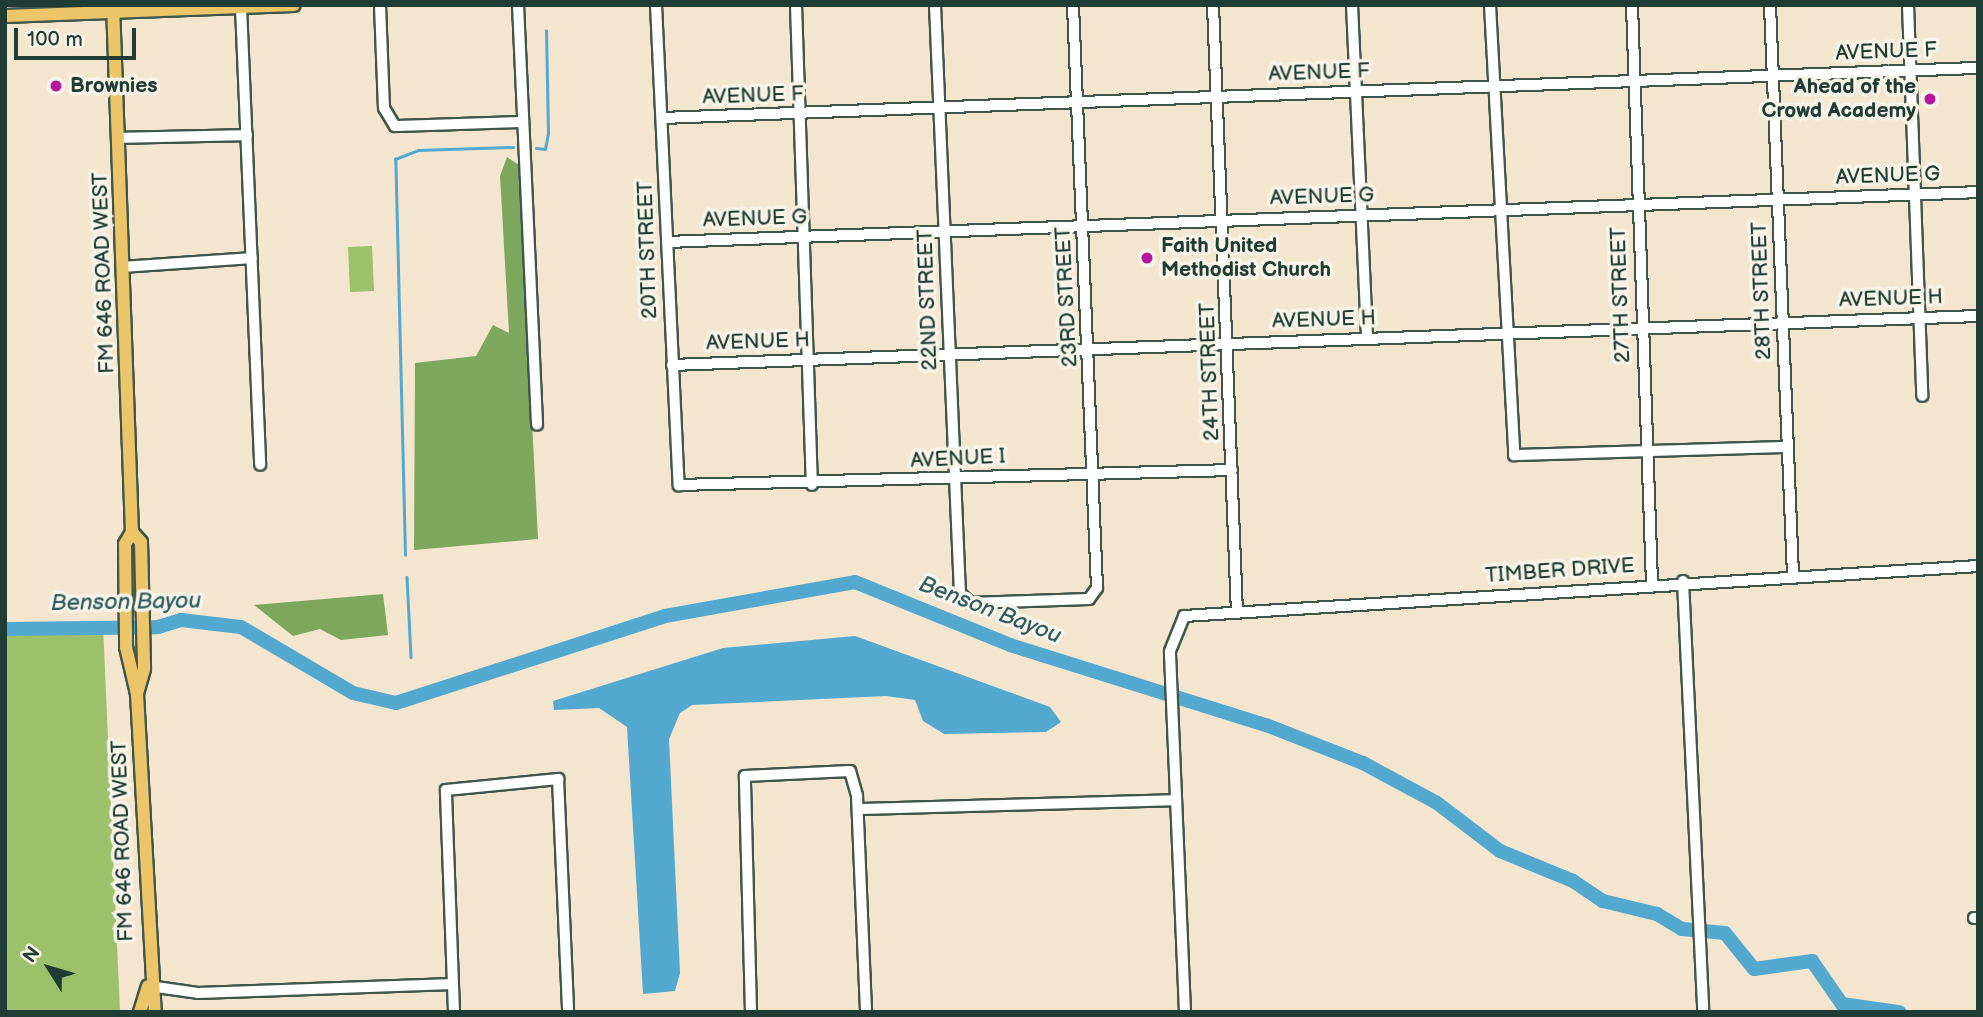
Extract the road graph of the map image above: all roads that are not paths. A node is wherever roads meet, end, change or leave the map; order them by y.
1 (294, 5) edge
2 (380, 5) edge
3 (518, 5) edge
4 (656, 5) edge
5 (796, 5) edge
6 (936, 5) edge
7 (1073, 5) edge
8 (1213, 5) edge
9 (1352, 5) edge
10 (1490, 5) edge
11 (1632, 5) edge
12 (1770, 5) edge
13 (1908, 5) edge
14 (241, 7) junction
15 (114, 9) edge
16 (5, 16) edge
17 (1978, 68) edge
18 (1910, 70) junction
19 (1773, 76) junction
20 (1634, 80) junction
21 (1493, 86) junction
22 (1354, 91) junction
23 (1219, 97) junction
24 (1078, 102) junction
25 (940, 108) junction
26 (800, 114) junction
27 (662, 118) junction
28 (523, 122) junction
29 (247, 135) junction
30 (118, 138) junction
31 (1978, 192) edge
32 (1915, 194) junction
33 (1777, 199) junction
34 (1637, 204) junction
35 (1497, 209) junction
36 (1361, 215) junction
37 (1224, 220) junction
38 (1083, 225) junction
39 (944, 231) junction
40 (804, 236) junction
41 (667, 242) junction
42 (252, 258) junction
43 (123, 267) junction
44 (1978, 316) edge
45 (1920, 317) junction
46 (1783, 322) junction
47 (1641, 328) junction
48 (1505, 333) junction
49 (1367, 338) junction
50 (1228, 343) junction
51 (1089, 348) junction
52 (949, 354) junction
53 (808, 360) junction
54 (672, 365) junction
55 (1922, 396) dead end
56 (537, 425) dead end
57 (1787, 447) junction
58 (1647, 453) junction
59 (260, 465) dead end
60 (1232, 470) junction
61 (1094, 473) junction
62 (955, 478) junction
63 (812, 485) junction
64 (686, 486) joint
65 (132, 532) junction
66 (1978, 566) edge
67 (1793, 575) junction
68 (1683, 582) junction
69 (1652, 584) junction
70 (960, 593) joint
71 (1237, 612) junction
72 (137, 694) junction
73 (1176, 800) junction
74 (858, 809) junction
75 (453, 984) junction
76 (148, 986) junction
77 (141, 1012) edge
78 (155, 1012) edge
79 (454, 1012) edge
80 (568, 1012) edge
81 (751, 1012) edge
82 (866, 1012) edge
83 (1185, 1012) edge
84 (1703, 1012) edge

1 - 14 main road
2 - 28 street
3 - 28 street
4 - 27 street, 20TH STREET
5 - 26 street
6 - 25 street, 22ND STREET
7 - 24 street, 23RD STREET
8 - 23 street, 24TH STREET
9 - 22 street
10 - 21 street
11 - 20 street, 27TH STREET
12 - 19 street, 28TH STREET
13 - 18 street
14 - 15 main road
14 - 29 street
15 - 16 main road
15 - 30 main road, FM 646 ROAD WEST
17 - 18 street, AVENUE F
18 - 19 street, AVENUE F
18 - 32 street
19 - 20 street, AVENUE F
19 - 33 street, 28TH STREET
20 - 21 street, AVENUE F
20 - 34 street, 27TH STREET
21 - 22 street, AVENUE F
21 - 35 street
22 - 23 street, AVENUE F
22 - 36 street
23 - 24 street, AVENUE F
23 - 37 street, 24TH STREET
24 - 25 street, AVENUE F
24 - 38 street, 23RD STREET
25 - 26 street, AVENUE F
25 - 39 street, 22ND STREET
26 - 27 street, AVENUE F
26 - 40 street
27 - 41 street, 20TH STREET
28 - 56 street
29 - 30 street
29 - 42 street
30 - 43 main road, FM 646 ROAD WEST
31 - 32 street, AVENUE G
32 - 33 street, AVENUE G
32 - 45 street
33 - 34 street, AVENUE G
33 - 46 street, 28TH STREET
34 - 35 street, AVENUE G
34 - 47 street, 27TH STREET
35 - 36 street, AVENUE G
35 - 48 street
36 - 37 street, AVENUE G
36 - 49 street
37 - 38 street, AVENUE G
37 - 50 street, 24TH STREET
38 - 39 street, AVENUE G
38 - 51 street, 23RD STREET
39 - 40 street, AVENUE G
39 - 52 street, 22ND STREET
40 - 41 street, AVENUE G
40 - 53 street
41 - 54 street, 20TH STREET
42 - 43 street
42 - 59 street
43 - 65 main road, FM 646 ROAD WEST
44 - 45 street, AVENUE H
45 - 46 street, AVENUE H
45 - 55 street
46 - 47 street, AVENUE H
46 - 57 street, 28TH STREET
47 - 48 street, AVENUE H
47 - 58 street, 27TH STREET
48 - 49 street, AVENUE H
48 - 58 street
49 - 50 street, AVENUE H
50 - 51 street, AVENUE H
50 - 60 street, 24TH STREET
51 - 52 street, AVENUE H
51 - 61 street, 23RD STREET
52 - 53 street, AVENUE H
52 - 62 street, 22ND STREET
53 - 54 street, AVENUE H
53 - 63 street
54 - 64 street, 20TH STREET
57 - 58 street
57 - 67 street, 28TH STREET
58 - 69 street, 27TH STREET
60 - 61 street, AVENUE I
60 - 71 street, 24TH STREET
61 - 62 street, AVENUE I
61 - 70 street, 23RD STREET
62 - 63 street, AVENUE I
62 - 70 street, 22ND STREET
63 - 64 street, AVENUE I
65 - 72 main road, FM 646 ROAD WEST
65 - 72 main road, FM 646 ROAD WEST
66 - 67 street, TIMBER DRIVE
67 - 68 street, TIMBER DRIVE
68 - 69 street, TIMBER DRIVE
68 - 84 street
69 - 71 street, TIMBER DRIVE
71 - 73 street, TIMBER DRIVE
72 - 76 main road, FM 646 ROAD WEST
73 - 74 street
73 - 83 street
74 - 81 street
74 - 82 street
75 - 76 street
75 - 79 street
75 - 80 street
76 - 77 main road, FM 646 ROAD WEST
76 - 78 main road, FM 646 ROAD WEST

